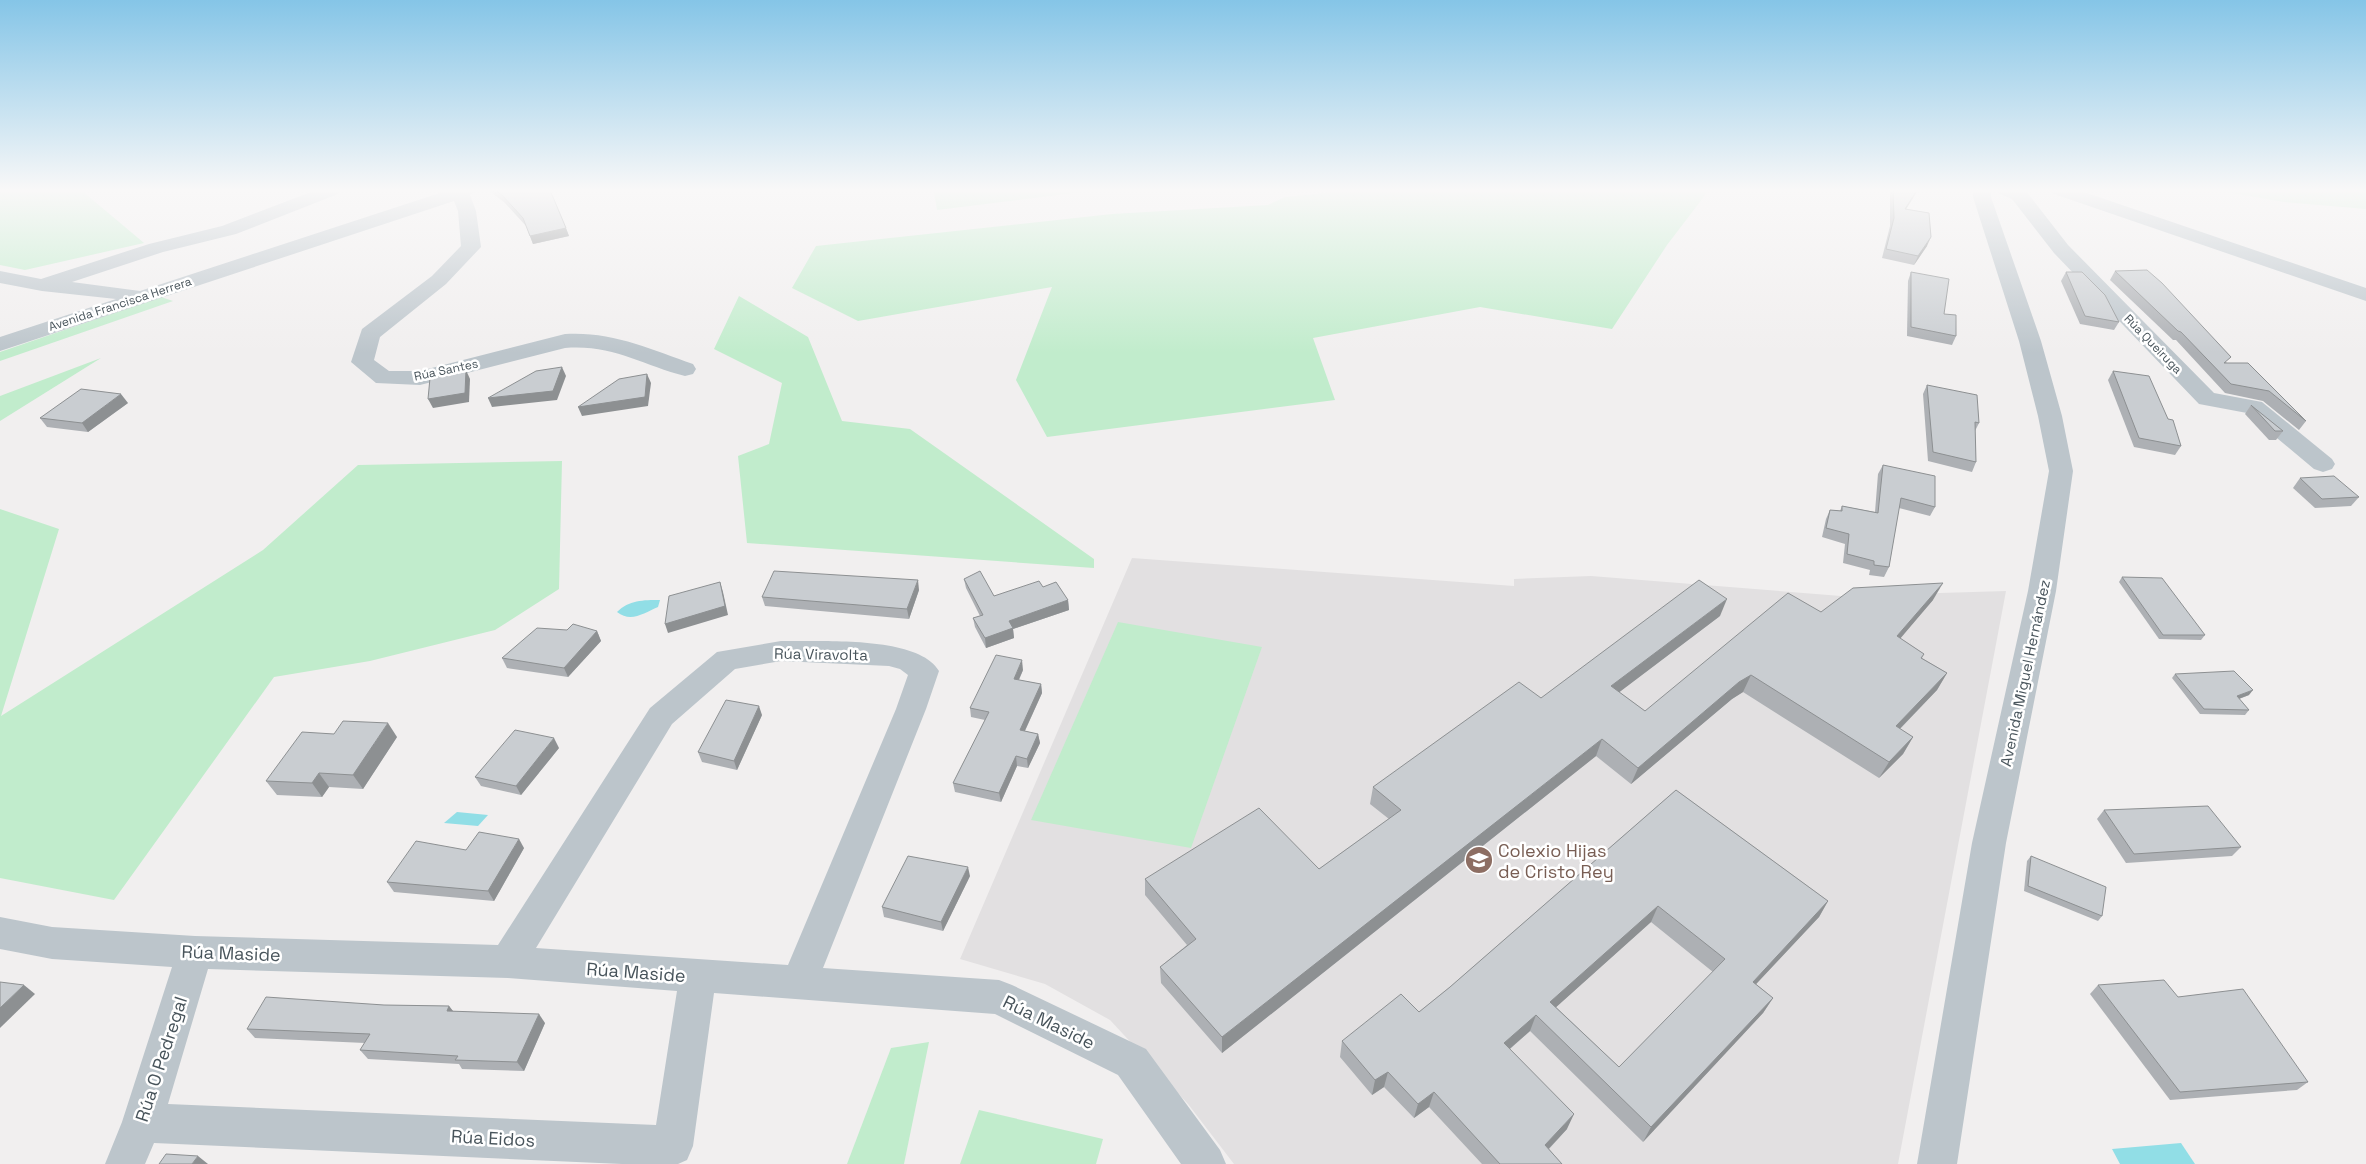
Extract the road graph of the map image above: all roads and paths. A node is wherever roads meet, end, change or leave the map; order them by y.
1 (171, 244) edge
2 (302, 244) edge
3 (471, 244) edge
4 (1998, 244) edge
5 (2057, 244) edge
6 (2215, 244) edge
7 (0, 277) edge
8 (42, 285) junction
9 (2366, 295) edge
10 (140, 298) junction
11 (0, 344) edge
12 (685, 369) dead end
13 (2323, 464) dead end
14 (0, 933) edge
15 (195, 952) junction
16 (508, 962) junction
17 (698, 976) junction
18 (799, 982) junction
19 (142, 1122) junction
20 (125, 1164) edge
21 (1206, 1164) edge
22 (1937, 1164) edge

1 - 8 street
2 - 10 street, Avenida Francisca Herrera
3 - 12 street, Rúa Santes
4 - 22 street, Avenida Miguel Hernández
5 - 13 street, Rúa Queiruga
6 - 9 street
7 - 8 street
8 - 10 street
10 - 11 street, Avenida Francisca Herrera
14 - 15 street, Rúa Maside
15 - 16 street, Rúa Maside
15 - 19 street, Rúa O Pedregal
16 - 17 street, Rúa Maside
16 - 18 street, Rúa Viravolta
17 - 18 street, Rúa Maside
17 - 19 street, Rúa Eidos
18 - 21 street, Rúa Maside
19 - 20 street, Rúa O Pedregal

